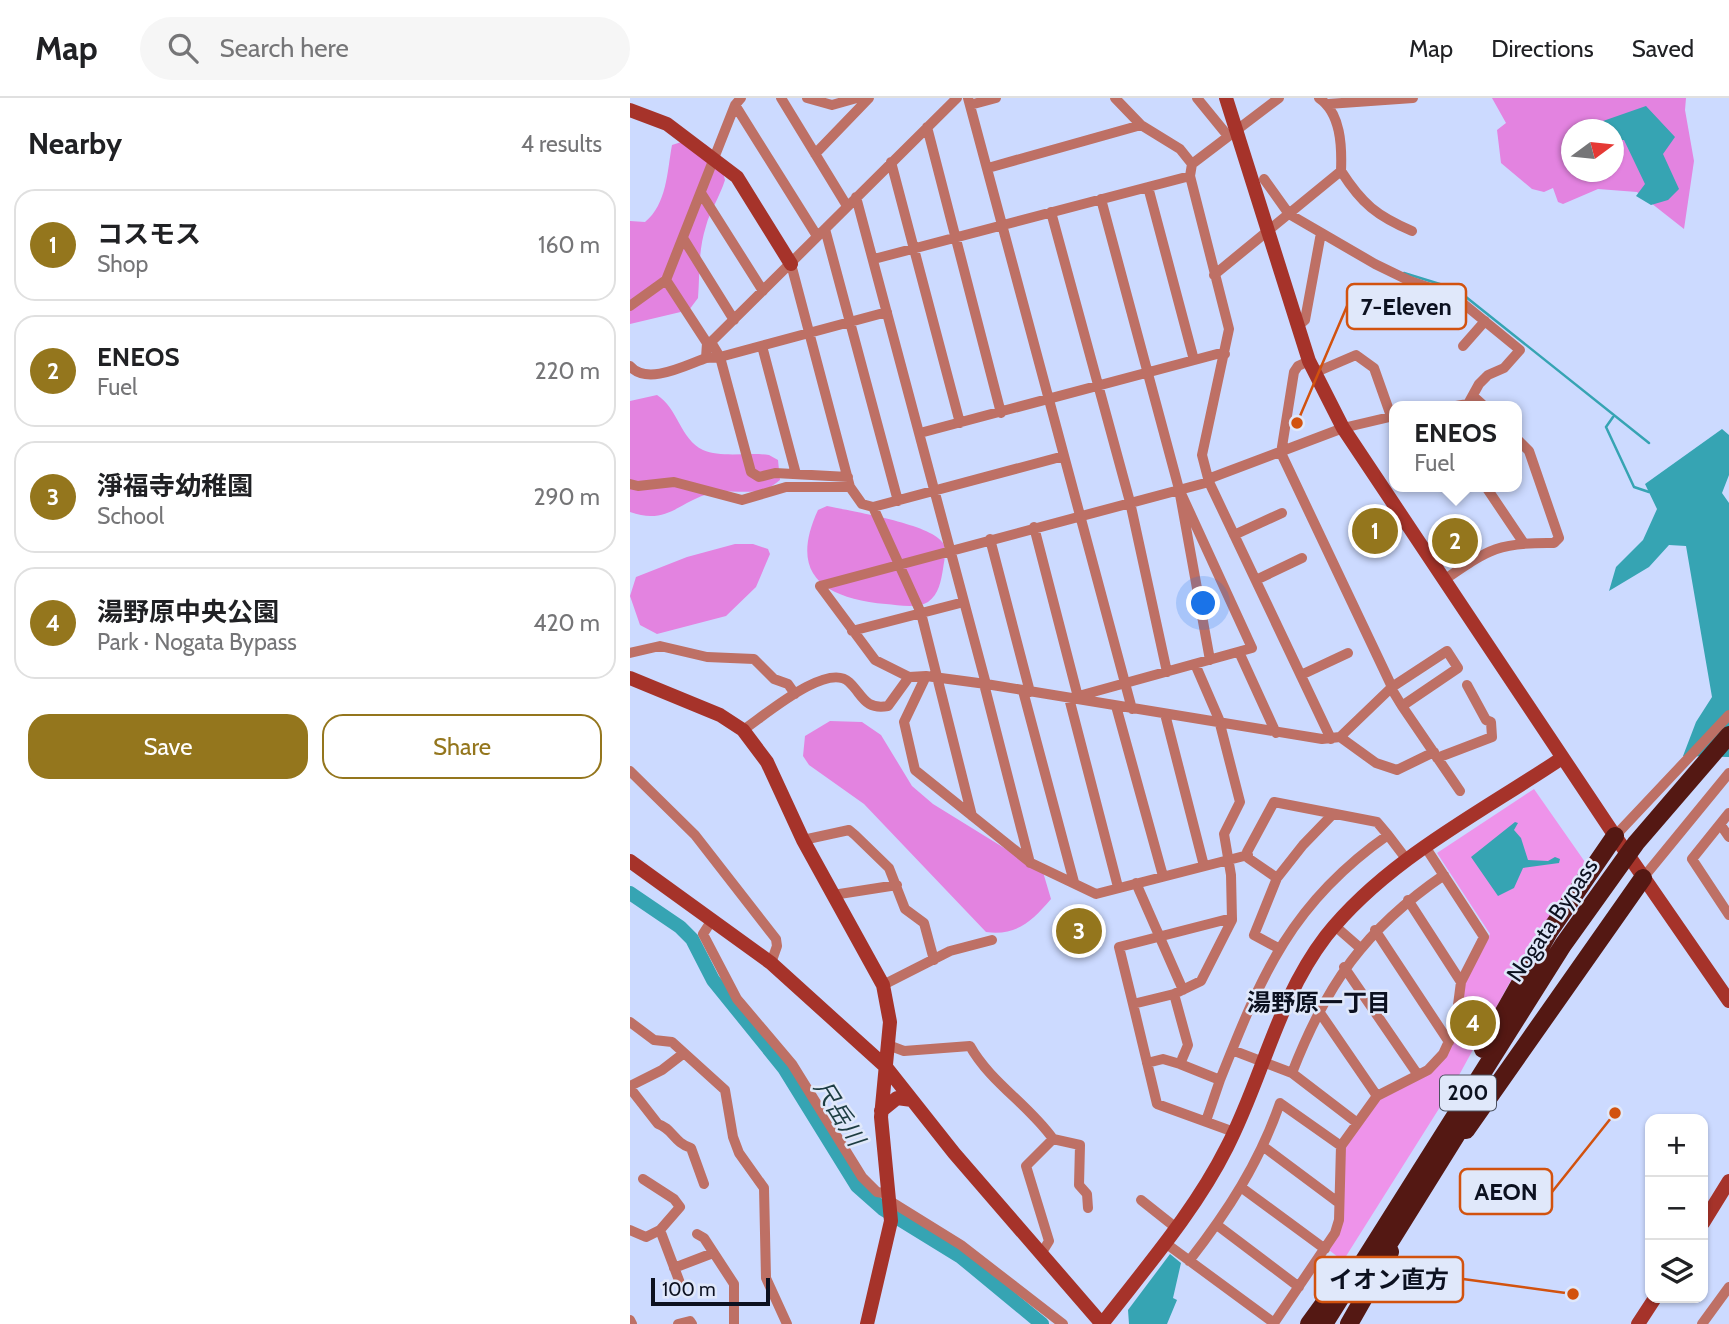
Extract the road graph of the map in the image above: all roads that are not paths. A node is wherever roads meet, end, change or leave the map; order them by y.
1 (782, 98) edge
2 (807, 98) edge
3 (857, 98) edge
4 (869, 98) edge
5 (957, 98) edge
6 (996, 98) edge
7 (1115, 98) edge
8 (1197, 98) edge
9 (1226, 98) edge
10 (1279, 98) edge
11 (1319, 98) edge
12 (1413, 98) edge
13 (738, 102) edge
14 (969, 102) edge
15 (1328, 104) junction
16 (630, 110) edge
17 (1141, 125) junction
18 (926, 127) junction
19 (1232, 134) junction
20 (816, 154) junction
21 (715, 158) junction
22 (891, 162) junction
23 (1192, 164) junction
24 (988, 168) junction
25 (1341, 172) junction
26 (1190, 176) junction
27 (1264, 180) dead end
28 (1148, 187) junction
29 (701, 194) junction
30 (856, 197) junction
31 (1101, 199) junction
32 (847, 206) junction
33 (1051, 212) junction
34 (1292, 212) junction
35 (1003, 224) junction
36 (1412, 231) dead end
37 (821, 232) junction
38 (1266, 232) junction
39 (1321, 233) junction
40 (955, 237) junction
41 (683, 238) junction
42 (914, 248) junction
43 (874, 258) junction
44 (791, 264) junction
45 (1214, 275) junction
46 (666, 280) junction
47 (763, 291) junction
48 (630, 306) edge
49 (887, 312) junction
50 (734, 320) junction
51 (851, 321) junction
52 (1485, 321) junction
53 (1297, 327) junction
54 (810, 332) junction
55 (709, 342) junction
56 (762, 346) junction
57 (1463, 346) dead end
58 (1225, 354) junction
59 (706, 358) junction
60 (720, 358) junction
61 (1194, 360) junction
62 (630, 366) edge
63 (1311, 367) junction
64 (1149, 373) junction
65 (1099, 387) junction
66 (1473, 396) junction
67 (1049, 400) junction
68 (1470, 401) edge
69 (1478, 401) edge
70 (1389, 408) edge
71 (1001, 413) junction
72 (1389, 417) edge
73 (960, 423) junction
74 (1343, 428) junction
75 (920, 433) junction
76 (1522, 446) edge
77 (1281, 453) junction
78 (1064, 456) junction
79 (796, 474) junction
80 (1209, 480) junction
81 (849, 482) junction
82 (630, 484) edge
83 (1179, 489) junction
84 (935, 491) junction
85 (1489, 492) edge
86 (898, 501) junction
87 (1130, 502) junction
88 (873, 507) junction
89 (1282, 513) dead end
90 (1080, 515) junction
91 (1034, 527) junction
92 (1234, 534) junction
93 (990, 539) junction
94 (1523, 542) junction
95 (950, 549) junction
96 (1302, 558) dead end
97 (898, 564) junction
98 (1256, 580) junction
99 (1444, 580) junction
100 (964, 602) junction
101 (921, 613) junction
102 (852, 631) junction
103 (1240, 652) junction
104 (630, 653) edge
105 (1348, 653) dead end
106 (1210, 660) junction
107 (1195, 664) junction
108 (1167, 672) junction
109 (1301, 675) junction
110 (926, 676) junction
111 (909, 677) junction
112 (630, 678) edge
113 (938, 678) junction
114 (985, 684) junction
115 (1124, 684) junction
116 (1467, 685) dead end
117 (1391, 688) junction
118 (1027, 691) junction
119 (795, 694) junction
120 (1073, 698) junction
121 (1116, 706) junction
122 (1402, 706) junction
123 (1132, 709) junction
124 (1165, 715) junction
125 (1729, 715) edge
126 (1220, 724) junction
127 (743, 730) junction
128 (1276, 733) junction
129 (1729, 735) edge
130 (1336, 738) junction
131 (1729, 752) edge
132 (1436, 755) junction
133 (1562, 758) junction
134 (630, 771) edge
135 (1729, 773) edge
136 (1460, 791) dead end
137 (1729, 813) edge
138 (1333, 814) junction
139 (972, 817) junction
140 (1720, 824) junction
141 (1388, 835) junction
142 (1615, 836) junction
143 (1729, 837) edge
144 (803, 840) junction
145 (1426, 848) junction
146 (1639, 848) junction
147 (1248, 855) junction
148 (1230, 859) junction
149 (1407, 860) junction
150 (630, 861) edge
151 (1031, 863) junction
152 (1204, 866) junction
153 (1444, 875) junction
154 (1163, 876) junction
155 (1278, 878) junction
156 (1643, 878) junction
157 (1074, 882) junction
158 (1136, 883) junction
159 (897, 885) junction
160 (1118, 887) junction
161 (834, 895) junction
162 (1408, 900) junction
163 (1729, 915) edge
164 (1232, 918) junction
165 (712, 920) junction
166 (1335, 926) junction
167 (1375, 930) junction
168 (1160, 938) junction
169 (992, 940) dead end
170 (1359, 947) junction
171 (1278, 948) junction
172 (934, 960) junction
173 (771, 963) junction
174 (1344, 967) junction
175 (1461, 982) junction
176 (883, 985) junction
177 (1179, 992) junction
178 (1729, 1001) edge
179 (1133, 1004) junction
180 (1318, 1010) junction
181 (630, 1022) edge
182 (1449, 1042) junction
183 (888, 1045) junction
184 (1232, 1050) junction
185 (684, 1053) junction
186 (1262, 1062) junction
187 (1147, 1063) junction
188 (1180, 1064) junction
189 (886, 1067) junction
190 (1292, 1073) junction
191 (1418, 1075) junction
192 (1220, 1080) junction
193 (630, 1087) edge
194 (1377, 1096) junction
195 (912, 1100) junction
196 (881, 1111) junction
197 (1206, 1121) junction
198 (1356, 1122) junction
199 (1234, 1132) junction
200 (1053, 1139) junction
201 (1341, 1146) junction
202 (1264, 1147) junction
203 (1430, 1166) junction
204 (643, 1179) dead end
205 (1729, 1182) edge
206 (704, 1184) dead end
207 (1242, 1188) junction
208 (890, 1199) junction
209 (1141, 1200) dead end
210 (1415, 1202) junction
211 (1339, 1203) junction
212 (1088, 1208) dead end
213 (1394, 1213) junction
214 (1708, 1215) edge
215 (1217, 1225) junction
216 (1175, 1227) junction
217 (630, 1230) edge
218 (660, 1230) junction
219 (697, 1234) dead end
220 (1164, 1242) junction
221 (1325, 1249) junction
222 (713, 1253) junction
223 (1041, 1254) junction
224 (1189, 1261) junction
225 (674, 1268) junction
226 (680, 1283) dead end
227 (1299, 1287) junction
228 (1729, 1287) edge
229 (1652, 1303) edge
230 (678, 1324) edge
231 (692, 1324) edge
232 (734, 1324) edge
233 (787, 1324) edge
234 (867, 1324) edge
235 (1063, 1324) edge
236 (1102, 1324) edge
237 (1309, 1324) edge
238 (1325, 1324) edge
239 (1338, 1324) edge
240 (1349, 1324) edge
241 (1638, 1324) edge
242 (1702, 1324) edge

1 - 20 street
2 - 3 street
4 - 20 street
5 - 18 street
6 - 14 street
7 - 17 street
8 - 19 street
9 - 19 street
10 - 19 street
11 - 15 street
12 - 15 street
13 - 21 street
13 - 37 street
14 - 24 street
15 - 25 street
16 - 21 street
17 - 23 street
17 - 24 street
18 - 22 street
18 - 40 street
19 - 23 street
19 - 38 street
20 - 32 street
21 - 29 street
21 - 44 street
22 - 30 street
22 - 42 street
23 - 26 street
24 - 35 street
25 - 34 street
25 - 36 street
26 - 28 street
26 - 45 street
27 - 34 street
28 - 31 street
28 - 61 street
29 - 41 street
29 - 47 street
30 - 32 street
30 - 43 street
31 - 33 street
31 - 64 street
32 - 37 street
33 - 35 street
33 - 65 street
34 - 38 street
34 - 39 street
35 - 40 street
35 - 67 street
37 - 44 street
37 - 51 street
38 - 45 street
38 - 53 street
39 - 52 street
39 - 53 street
40 - 42 street
40 - 71 street
41 - 46 street
41 - 50 street
42 - 43 street
42 - 73 street
43 - 49 street
44 - 47 street
44 - 54 street
45 - 58 street
46 - 48 street
46 - 55 street
47 - 50 street
49 - 51 street
49 - 75 street
50 - 55 street
51 - 54 street
51 - 86 street
52 - 57 street
52 - 66 street
53 - 63 street
54 - 56 street
54 - 81 street
55 - 59 street
55 - 60 street
56 - 60 street
56 - 79 street
58 - 61 street
58 - 80 street
59 - 60 street
59 - 62 street
60 - 79 street
61 - 64 street
63 - 70 street
63 - 74 street
63 - 77 street
64 - 65 street
64 - 83 street
65 - 67 street
65 - 87 street
66 - 68 street
66 - 69 street
67 - 71 street
67 - 78 street
71 - 73 street
72 - 74 street
73 - 75 street
74 - 77 street
74 - 99 street
75 - 84 street
76 - 94 street
77 - 80 street
77 - 117 street
78 - 84 street
78 - 90 street
79 - 81 street
80 - 83 street
80 - 92 street
81 - 82 street
81 - 88 street
83 - 87 street
83 - 103 street
83 - 106 street
84 - 86 street
84 - 95 street
85 - 94 street
86 - 88 street
87 - 90 street
87 - 108 street
88 - 97 street
89 - 92 street
90 - 91 street
90 - 115 street
91 - 93 street
91 - 120 street
92 - 98 street
93 - 95 street
93 - 118 street
94 - 99 street
95 - 97 street
95 - 100 street
96 - 98 street
97 - 101 street
97 - 102 street
98 - 109 street
99 - 133 street
100 - 101 street
100 - 114 street
101 - 102 street
101 - 113 street
102 - 111 street
103 - 106 street
103 - 128 street
104 - 119 street
105 - 109 street
106 - 107 street
107 - 108 street
107 - 126 street
108 - 115 street
109 - 130 street
110 - 111 street
110 - 113 street
110 - 139 street
111 - 119 street
112 - 127 street
113 - 114 street
113 - 139 street
114 - 118 street
114 - 151 street
115 - 120 street
115 - 123 street
116 - 132 street
117 - 122 street
117 - 122 street
117 - 130 street
118 - 120 street
118 - 157 street
119 - 127 street
120 - 121 street
120 - 160 street
121 - 123 street
121 - 154 street
122 - 132 street
123 - 124 street
124 - 126 street
124 - 152 street
125 - 142 street
126 - 128 street
126 - 148 street
127 - 144 street
128 - 130 street
129 - 146 highway, Nogata Bypass / 200
130 - 132 street
131 - 146 highway, Nogata Bypass / 200
132 - 136 street
133 - 142 street
133 - 145 street
134 - 173 street
135 - 156 street
137 - 140 street
138 - 141 street
138 - 147 street
138 - 155 street
139 - 151 street
140 - 143 street
140 - 163 street
141 - 149 street
141 - 171 street
142 - 156 street
142 - 203 highway
144 - 159 street
144 - 161 street
145 - 149 street
145 - 153 street
146 - 203 highway, Nogata Bypass / 200
147 - 148 street
147 - 155 street
148 - 152 street
148 - 164 street
149 - 166 street
150 - 165 street
151 - 157 street
152 - 154 street
153 - 162 street
153 - 175 street
154 - 158 street
155 - 171 street
156 - 178 street
156 - 203 highway
157 - 160 street
158 - 160 street
158 - 168 street
159 - 161 street
159 - 172 street
161 - 176 street
162 - 167 street
162 - 175 street
164 - 168 street
164 - 177 street
165 - 173 street
165 - 208 street
166 - 170 street
166 - 186 street
167 - 170 street
167 - 182 street
168 - 177 street
168 - 179 street
169 - 172 street
170 - 174 street
171 - 184 street
172 - 176 street
173 - 189 street
174 - 180 street
174 - 191 street
175 - 182 street
176 - 183 street
177 - 179 street
177 - 188 street
179 - 187 street
180 - 190 street
180 - 194 street
181 - 185 street
182 - 191 street
183 - 189 street
183 - 200 street
184 - 186 street
184 - 192 street
185 - 193 street
185 - 233 street
186 - 190 street
186 - 199 street
187 - 188 street
187 - 197 street
188 - 192 street
189 - 195 street
189 - 196 street
190 - 198 street
191 - 194 street
192 - 197 street
193 - 206 street
194 - 198 street
195 - 196 street
195 - 223 street
196 - 208 street
197 - 199 street
198 - 201 street
199 - 216 street
200 - 212 street
200 - 223 street
201 - 202 street
201 - 211 street
202 - 207 street
202 - 211 street
203 - 210 highway, Nogata Bypass / 200
203 - 213 highway, Nogata Bypass / 200
204 - 218 street
205 - 214 street
207 - 215 street
207 - 221 street
208 - 234 street
208 - 235 street
209 - 216 street
210 - 239 highway, Nogata Bypass / 200
210 - 240 highway
211 - 221 street
213 - 237 highway
213 - 238 highway, Nogata Bypass / 200
215 - 224 street
215 - 227 street
216 - 220 street
217 - 218 street
218 - 225 street
219 - 222 street
220 - 224 street
220 - 236 street
221 - 227 street
222 - 225 street
222 - 232 street
223 - 236 street
224 - 227 street
225 - 226 street
228 - 242 street
229 - 241 street
230 - 231 street

